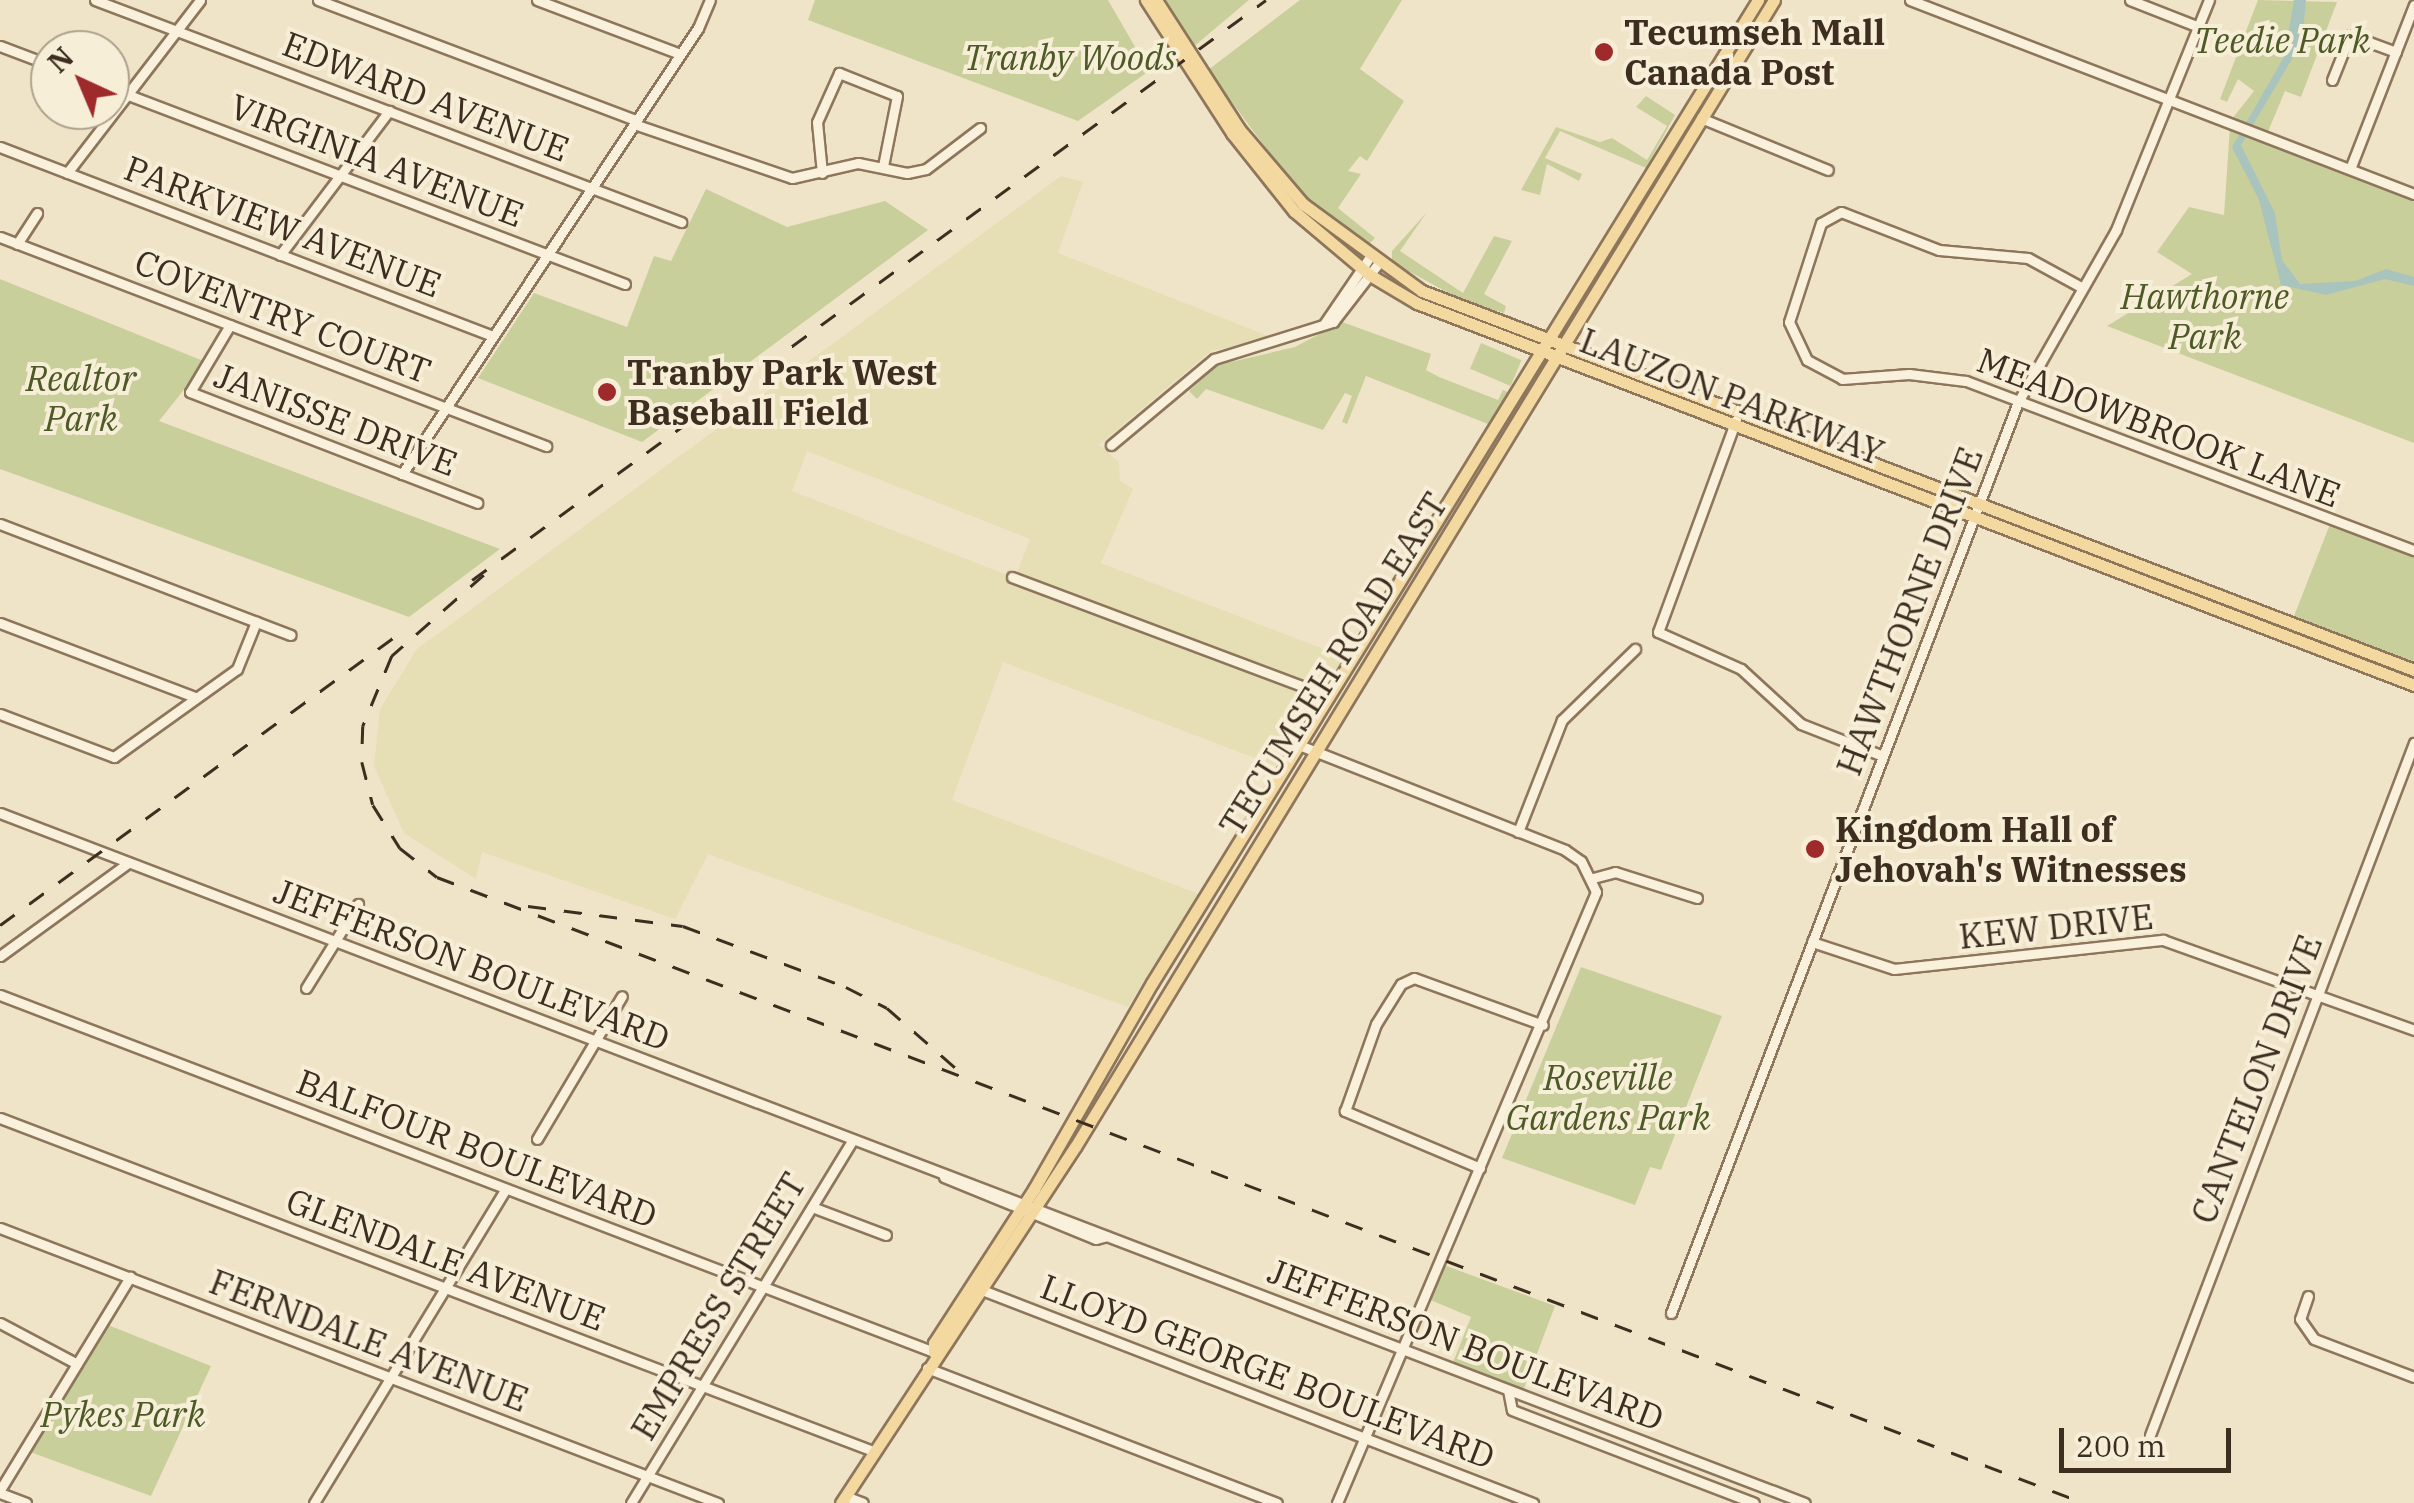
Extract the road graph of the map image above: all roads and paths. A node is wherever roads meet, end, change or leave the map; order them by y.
1 (95, 0) edge
2 (200, 0) edge
3 (318, 0) edge
4 (537, 0) edge
5 (710, 0) edge
6 (1146, 0) edge
7 (1156, 0) edge
8 (1758, 0) edge
9 (1774, 0) edge
10 (1910, 0) edge
11 (2130, 0) edge
12 (2209, 0) edge
13 (1929, 3) edge
14 (2414, 4) edge
15 (2199, 26) junction
16 (176, 30) junction
17 (0, 46) edge
18 (2396, 52) junction
19 (680, 54) junction
20 (30, 57) edge
21 (2332, 80) dead end
22 (130, 91) edge
23 (130, 95) edge
24 (2169, 98) junction
25 (389, 110) junction
26 (1701, 118) junction
27 (635, 122) junction
28 (980, 128) dead end
29 (100, 130) edge
30 (0, 147) edge
31 (883, 166) junction
32 (2350, 169) junction
33 (1828, 170) dead end
34 (67, 173) junction
35 (822, 173) junction
36 (339, 175) junction
37 (590, 189) junction
38 (2414, 194) edge
39 (36, 214) dead end
40 (680, 222) dead end
41 (0, 237) edge
42 (17, 244) junction
43 (546, 254) junction
44 (280, 255) junction
45 (1370, 266) junction
46 (625, 284) dead end
47 (2081, 287) junction
48 (230, 325) junction
49 (490, 335) junction
50 (1548, 341) junction
51 (1558, 352) junction
52 (1541, 353) junction
53 (2018, 402) junction
54 (442, 407) junction
55 (1738, 414) junction
56 (1734, 427) junction
57 (546, 446) dead end
58 (1112, 446) dead end
59 (402, 474) junction
60 (477, 503) dead end
61 (1976, 512) junction
62 (0, 524) edge
63 (2414, 550) edge
64 (1012, 577) dead end
65 (0, 622) edge
66 (256, 622) junction
67 (290, 634) dead end
68 (1634, 649) dead end
69 (2414, 670) edge
70 (2414, 685) edge
71 (1330, 696) junction
72 (196, 697) junction
73 (0, 714) edge
74 (2414, 743) edge
75 (1305, 749) junction
76 (1883, 756) junction
77 (0, 814) edge
78 (1518, 832) junction
79 (128, 863) junction
80 (1593, 878) junction
81 (1697, 898) dead end
82 (358, 904) dead end
83 (335, 941) junction
84 (1812, 942) junction
85 (0, 956) edge
86 (306, 988) dead end
87 (2318, 994) junction
88 (0, 995) edge
89 (622, 996) dead end
90 (1543, 1025) junction
91 (2414, 1030) edge
92 (595, 1041) junction
93 (0, 1118) edge
94 (538, 1139) dead end
95 (854, 1139) junction
96 (1480, 1168) junction
97 (506, 1188) junction
98 (812, 1206) junction
99 (1029, 1208) junction
100 (0, 1228) edge
101 (886, 1235) dead end
102 (130, 1278) junction
103 (763, 1287) junction
104 (445, 1288) junction
105 (982, 1290) junction
106 (2308, 1296) dead end
107 (1671, 1313) dead end
108 (0, 1323) edge
109 (1404, 1350) junction
110 (934, 1352) junction
111 (78, 1364) junction
112 (925, 1367) junction
113 (390, 1377) junction
114 (2414, 1377) edge
115 (702, 1386) junction
116 (1508, 1390) junction
117 (1576, 1416) junction
118 (1570, 1432) junction
119 (2150, 1434) dead end
120 (1362, 1437) junction
121 (872, 1452) junction
122 (647, 1476) junction
123 (0, 1491) edge
124 (843, 1500) edge
125 (1788, 1500) edge
126 (26, 1503) edge
127 (314, 1503) edge
128 (631, 1503) edge
129 (718, 1503) edge
130 (863, 1503) edge
131 (1277, 1503) edge
132 (1337, 1503) edge
133 (1533, 1503) edge
134 (1754, 1503) edge
135 (1805, 1503) edge

1 - 16 street, EDWARD AVENUE
2 - 16 street
3 - 27 street
4 - 19 street
5 - 19 street
6 - 45 main road, LAUZON PARKWAY
7 - 45 main road, LAUZON PARKWAY
8 - 50 main road, TECUMSEH ROAD EAST
9 - 26 main road, TECUMSEH ROAD EAST
10 - 13 street
11 - 15 street
12 - 15 street, HAWTHORNE DRIVE
13 - 24 street
14 - 18 street
15 - 24 street, HAWTHORNE DRIVE
16 - 22 street
16 - 25 street, EDWARD AVENUE
17 - 20 street
18 - 21 street
18 - 32 street
19 - 27 street
23 - 36 street, VIRGINIA AVENUE
24 - 32 street
24 - 47 street, HAWTHORNE DRIVE
25 - 36 street
25 - 37 street, EDWARD AVENUE
26 - 33 street
26 - 51 main road, TECUMSEH ROAD EAST
27 - 35 street
27 - 37 street
28 - 31 street
29 - 34 street
30 - 34 street, PARKVIEW AVENUE
31 - 35 street
31 - 35 street
32 - 38 street
34 - 44 street, PARKVIEW AVENUE
36 - 43 street, VIRGINIA AVENUE
36 - 44 street
37 - 40 street, EDWARD AVENUE
37 - 43 street
39 - 42 street
41 - 42 street, COVENTRY COURT
42 - 48 street, COVENTRY COURT
43 - 46 street, VIRGINIA AVENUE
43 - 49 street
44 - 49 street, PARKVIEW AVENUE
45 - 50 main road, LAUZON PARKWAY
45 - 52 main road, LAUZON PARKWAY
45 - 58 street
47 - 53 street, HAWTHORNE DRIVE
47 - 53 street, MEADOWBROOK LANE
48 - 54 street, COVENTRY COURT
48 - 59 street, JANISSE DRIVE
49 - 54 street
50 - 51 main road, LAUZON PARKWAY
50 - 52 main road, TECUMSEH ROAD EAST
51 - 52 main road, LAUZON PARKWAY
51 - 55 main road, LAUZON PARKWAY
51 - 56 main road, LAUZON PARKWAY
51 - 75 main road, TECUMSEH ROAD EAST
52 - 71 main road, TECUMSEH ROAD EAST
53 - 61 street, HAWTHORNE DRIVE
53 - 63 street, MEADOWBROOK LANE
54 - 57 street, COVENTRY COURT
54 - 59 street
55 - 56 street
55 - 61 main road, LAUZON PARKWAY
56 - 61 main road, LAUZON PARKWAY
56 - 76 street
59 - 60 street, JANISSE DRIVE
61 - 69 main road, LAUZON PARKWAY
61 - 70 main road, LAUZON PARKWAY
61 - 76 street, HAWTHORNE DRIVE
62 - 66 street
64 - 71 street
65 - 72 street
66 - 67 street
66 - 72 street
68 - 78 street
71 - 75 main road, TECUMSEH ROAD EAST
72 - 73 street
74 - 87 street, CANTELON DRIVE
75 - 78 street
75 - 99 main road, TECUMSEH ROAD EAST
76 - 84 street, HAWTHORNE DRIVE
77 - 79 street, JEFFERSON BOULEVARD
78 - 80 street
79 - 83 street, JEFFERSON BOULEVARD
79 - 85 street
80 - 81 street
80 - 90 street
82 - 83 street
83 - 86 street
83 - 92 street, JEFFERSON BOULEVARD
84 - 87 street, KEW DRIVE
84 - 107 street, HAWTHORNE DRIVE
87 - 91 street, KEW DRIVE
87 - 119 street, CANTELON DRIVE
88 - 97 street, BALFOUR BOULEVARD
89 - 92 street
90 - 96 street
90 - 96 street
92 - 94 street
92 - 95 street, JEFFERSON BOULEVARD
93 - 104 street, GLENDALE AVENUE
95 - 98 street, EMPRESS STREET
95 - 99 street, JEFFERSON BOULEVARD
96 - 109 street
97 - 103 street, BALFOUR BOULEVARD
97 - 104 street
98 - 101 street
98 - 103 street, EMPRESS STREET
99 - 105 main road, TECUMSEH ROAD EAST
99 - 109 street, JEFFERSON BOULEVARD
99 - 110 main road, TECUMSEH ROAD EAST
100 - 102 street, FERNDALE AVENUE
102 - 111 street
102 - 113 street, FERNDALE AVENUE
103 - 110 street, BALFOUR BOULEVARD
103 - 115 street, EMPRESS STREET
104 - 113 street
104 - 115 street, GLENDALE AVENUE
105 - 110 main road, TECUMSEH ROAD EAST
105 - 120 street, LLOYD GEORGE BOULEVARD
106 - 114 street
108 - 111 street
109 - 116 street, JEFFERSON BOULEVARD
109 - 120 street
110 - 112 main road, TECUMSEH ROAD EAST
111 - 123 street
112 - 121 main road, TECUMSEH ROAD EAST
112 - 131 street
113 - 122 street, FERNDALE AVENUE
113 - 127 street
115 - 121 street, GLENDALE AVENUE
115 - 122 street, EMPRESS STREET
116 - 117 street, JEFFERSON BOULEVARD
116 - 118 street
117 - 118 street
117 - 125 street, JEFFERSON BOULEVARD
118 - 134 street
120 - 132 street
120 - 133 street, LLOYD GEORGE BOULEVARD
121 - 124 main road, TECUMSEH ROAD EAST
122 - 128 street, EMPRESS STREET
122 - 129 street, FERNDALE AVENUE
123 - 126 street
124 - 130 street
125 - 135 street, JEFFERSON BOULEVARD

